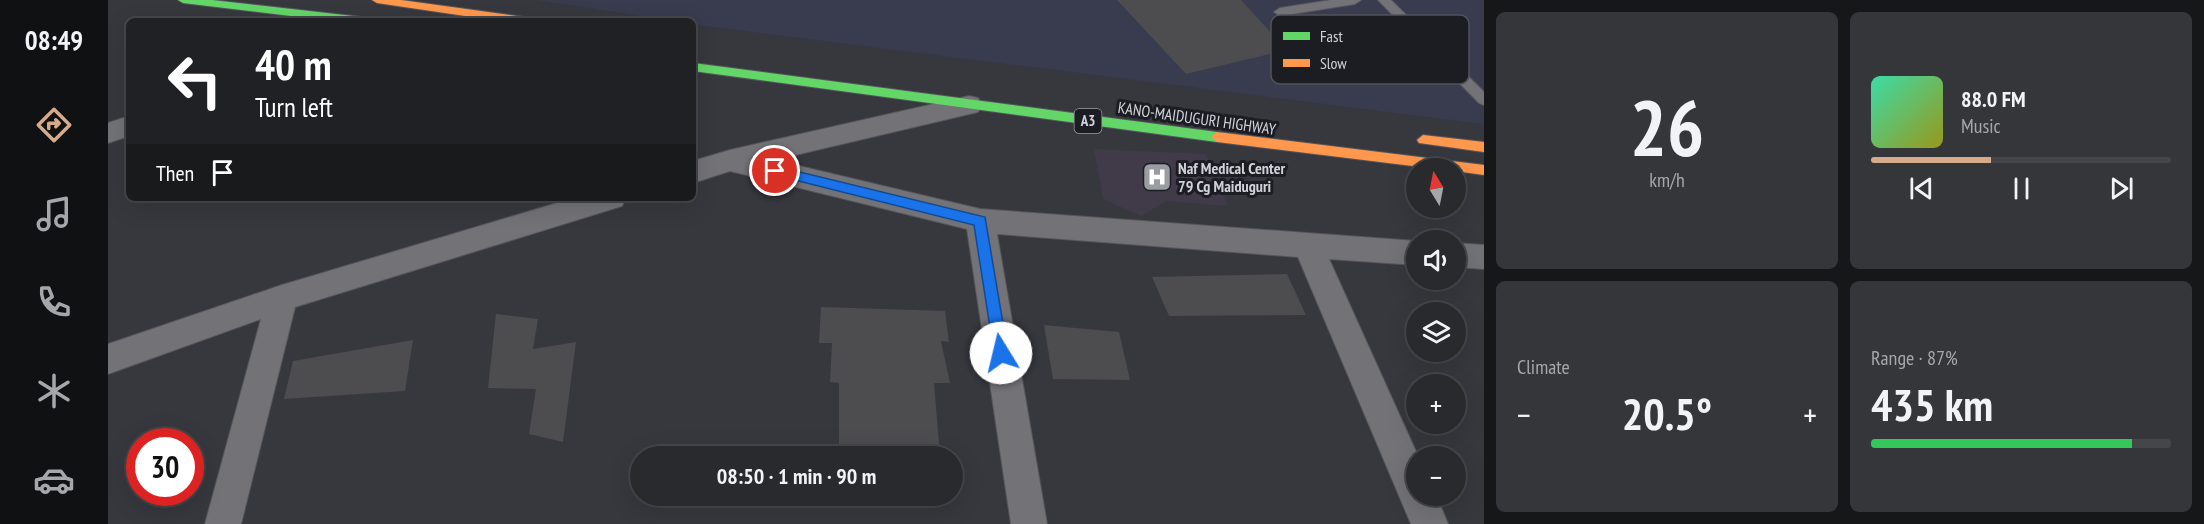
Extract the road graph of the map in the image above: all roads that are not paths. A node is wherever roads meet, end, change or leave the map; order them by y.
1 (183, 0) edge
2 (377, 0) edge
3 (1355, 0) edge
4 (1384, 0) edge
5 (1280, 12) dead end
6 (1399, 15) edge
7 (336, 18) edge
8 (503, 18) edge
9 (696, 67) edge
10 (1468, 84) edge
11 (1484, 100) edge
12 (969, 105) junction
13 (126, 127) edge
14 (108, 133) edge
15 (1414, 139) dead end
16 (1484, 147) edge
17 (730, 160) junction
18 (1484, 170) edge
19 (696, 171) edge
20 (602, 201) edge
21 (980, 221) junction
22 (1308, 246) junction
23 (1406, 252) edge
24 (1466, 256) edge
25 (1484, 257) edge
26 (282, 298) junction
27 (108, 359) edge
28 (1406, 469) edge
29 (1422, 506) edge
30 (223, 524) edge
31 (1029, 524) edge
32 (1430, 524) edge

1 - 7 highway
2 - 8 highway
3 - 5 lane
4 - 6 lane
9 - 12 highway, KANO-MAIDUGURI HIGHWAY / A3
10 - 11 lane
12 - 17 street
12 - 18 highway, KANO-MAIDUGURI HIGHWAY / A3
13 - 14 street
15 - 16 highway
17 - 19 street
17 - 21 street
20 - 26 street
21 - 22 street
21 - 31 street
22 - 23 street
22 - 28 street
24 - 25 street
26 - 27 street
26 - 30 street
29 - 32 street

